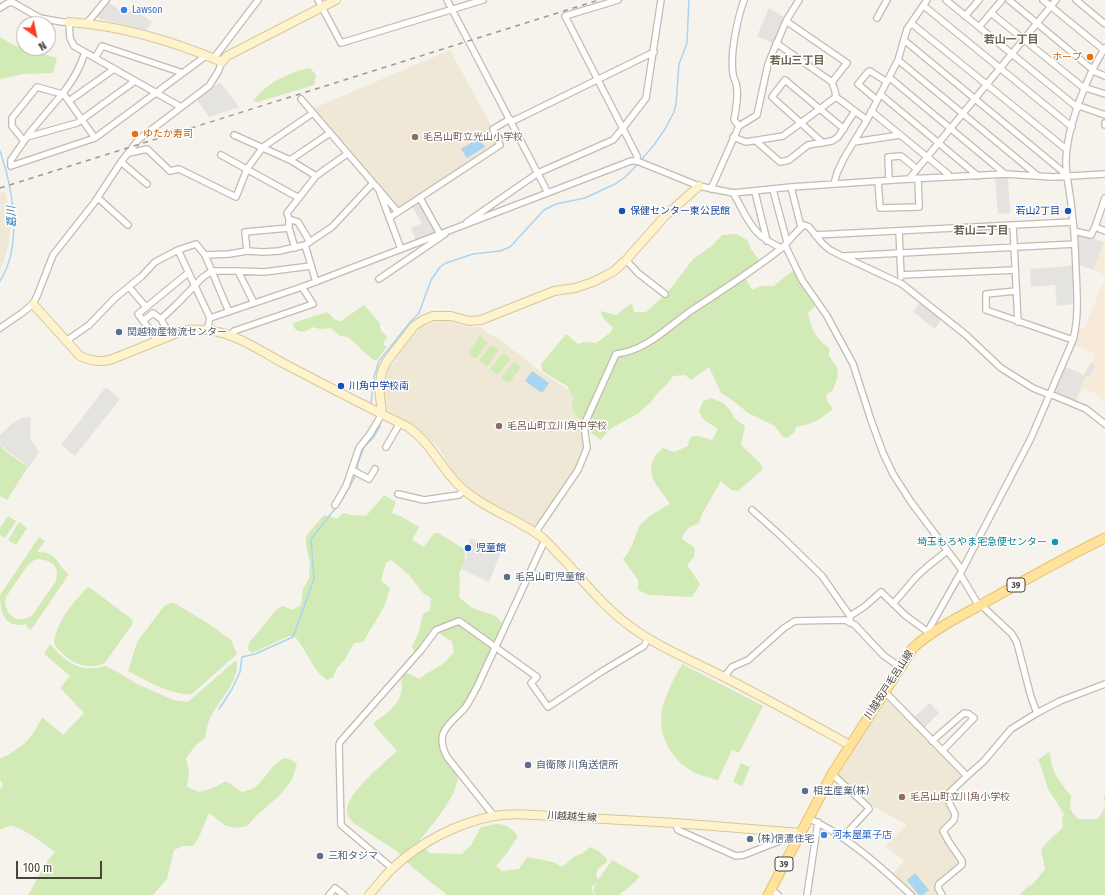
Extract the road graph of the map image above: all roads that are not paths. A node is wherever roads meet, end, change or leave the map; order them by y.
1 (106, 0) edge
2 (258, 0) edge
3 (336, 0) edge
4 (447, 0) edge
5 (482, 0) edge
6 (618, 0) edge
7 (661, 0) edge
8 (744, 0) edge
9 (799, 0) edge
10 (887, 0) edge
11 (927, 0) edge
12 (979, 0) edge
13 (1002, 0) edge
14 (1009, 0) edge
15 (1043, 0) edge
16 (1056, 0) edge
17 (1076, 0) edge
18 (950, 1) edge
19 (320, 4) edge
20 (924, 6) junction
21 (1051, 6) junction
22 (0, 8) edge
23 (452, 9) junction
24 (991, 13) junction
25 (965, 16) junction
26 (877, 18) dead end
27 (786, 21) junction
28 (69, 22) junction
29 (87, 23) junction
30 (911, 23) junction
31 (1037, 23) junction
32 (1105, 24) edge
33 (979, 27) junction
34 (1023, 39) junction
35 (904, 40) junction
36 (776, 44) junction
37 (1104, 49) edge
38 (85, 52) junction
39 (654, 52) junction
40 (1012, 53) junction
41 (210, 57) junction
42 (95, 58) junction
43 (898, 60) junction
44 (222, 62) junction
45 (1000, 68) junction
46 (114, 69) junction
47 (1093, 71) junction
48 (183, 74) junction
49 (1105, 76) edge
50 (599, 80) junction
51 (888, 80) junction
52 (135, 81) junction
53 (832, 82) junction
54 (987, 83) junction
55 (1085, 89) junction
56 (157, 93) junction
57 (62, 94) junction
58 (880, 94) junction
59 (1105, 94) edge
60 (836, 97) junction
61 (301, 99) dead end
62 (974, 99) junction
63 (877, 100) junction
64 (69, 101) junction
65 (181, 107) junction
66 (1078, 107) junction
67 (820, 110) junction
68 (855, 111) junction
69 (871, 112) junction
70 (313, 113) junction
71 (962, 114) junction
72 (1105, 115) edge
73 (82, 120) junction
74 (511, 120) junction
75 (867, 120) junction
76 (802, 123) junction
77 (739, 126) junction
78 (1072, 127) junction
79 (623, 128) junction
80 (950, 128) junction
81 (844, 129) junction
82 (330, 133) junction
83 (234, 134) dead end
84 (900, 135) junction
85 (733, 137) junction
86 (95, 138) junction
87 (25, 139) junction
88 (756, 141) junction
89 (854, 142) junction
90 (823, 143) junction
91 (938, 143) junction
92 (263, 147) junction
93 (1066, 149) junction
94 (129, 153) junction
95 (347, 154) junction
96 (221, 155) dead end
97 (927, 158) junction
98 (290, 160) junction
99 (637, 161) junction
100 (122, 162) junction
101 (247, 169) junction
102 (917, 169) junction
103 (538, 173) junction
104 (1005, 174) junction
105 (1105, 174) edge
106 (316, 176) junction
107 (978, 176) junction
108 (1038, 176) junction
109 (1066, 176) junction
110 (948, 177) junction
111 (918, 178) junction
112 (909, 179) junction
113 (889, 180) junction
114 (878, 181) junction
115 (373, 183) junction
116 (147, 184) dead end
117 (834, 184) junction
118 (699, 186) junction
119 (791, 186) junction
120 (378, 189) junction
121 (711, 189) junction
122 (773, 190) junction
123 (755, 192) junction
124 (548, 193) junction
125 (733, 193) junction
126 (98, 198) junction
127 (299, 198) junction
128 (420, 198) junction
129 (1105, 198) edge
130 (398, 212) junction
131 (389, 218) junction
132 (289, 219) junction
133 (1073, 222) junction
134 (464, 224) junction
135 (128, 225) dead end
136 (1013, 225) junction
137 (801, 227) junction
138 (1095, 227) junction
139 (289, 228) junction
140 (448, 231) junction
141 (899, 231) junction
142 (1074, 231) junction
143 (1105, 231) edge
144 (440, 234) junction
145 (815, 235) junction
146 (767, 241) junction
147 (308, 244) junction
148 (1075, 244) junction
149 (784, 245) junction
150 (295, 248) junction
151 (1013, 248) junction
152 (401, 249) junction
153 (178, 250) junction
154 (247, 251) junction
155 (900, 253) junction
156 (205, 255) junction
157 (842, 256) junction
158 (626, 260) junction
159 (311, 266) junction
160 (1015, 270) junction
161 (212, 271) junction
162 (238, 271) junction
163 (188, 273) junction
164 (901, 274) junction
165 (379, 279) dead end
166 (316, 282) junction
167 (902, 284) junction
168 (194, 286) junction
169 (129, 287) junction
170 (302, 287) junction
171 (1016, 291) junction
172 (665, 294) dead end
173 (254, 303) junction
174 (33, 304) junction
175 (146, 307) junction
176 (229, 312) junction
177 (210, 318) junction
178 (161, 319) junction
179 (144, 321) junction
180 (1018, 322) junction
181 (0, 328) edge
182 (207, 330) junction
183 (170, 336) junction
184 (230, 336) junction
185 (1073, 340) junction
186 (66, 341) junction
187 (158, 341) junction
188 (1050, 394) junction
189 (382, 414) junction
190 (400, 423) junction
191 (1105, 424) edge
192 (386, 448) dead end
193 (375, 469) dead end
194 (352, 470) junction
195 (464, 490) junction
196 (398, 494) dead end
197 (335, 505) dead end
198 (752, 510) dead end
199 (535, 533) junction
200 (1105, 538) edge
201 (545, 540) junction
202 (947, 551) junction
203 (961, 572) junction
204 (893, 604) junction
205 (980, 606) junction
206 (850, 616) junction
207 (850, 622) junction
208 (928, 634) junction
209 (648, 638) junction
210 (496, 647) junction
211 (900, 667) junction
212 (724, 677) junction
213 (1105, 684) edge
214 (885, 692) junction
215 (1036, 713) junction
216 (932, 741) junction
217 (850, 745) junction
218 (942, 751) junction
219 (832, 774) junction
220 (967, 776) junction
221 (494, 816) junction
222 (808, 818) junction
223 (818, 822) junction
224 (675, 823) junction
225 (801, 832) junction
226 (843, 837) junction
227 (392, 868) junction
228 (773, 893) edge
229 (329, 895) edge
230 (344, 895) edge
231 (369, 895) edge
232 (807, 895) edge
233 (911, 895) edge
234 (942, 895) edge

1 - 29 street
2 - 41 street
3 - 19 street
4 - 23 street
5 - 23 street
6 - 50 street
7 - 39 street
8 - 77 street
9 - 27 street
10 - 26 street
11 - 20 street
12 - 25 street
13 - 24 street
14 - 31 street
15 - 21 street
16 - 21 street
17 - 32 street
18 - 25 street
19 - 23 street
19 - 44 street
20 - 30 street
20 - 45 street
21 - 31 street
21 - 37 street
22 - 28 street
23 - 74 street
24 - 33 street
24 - 34 street
25 - 33 street
27 - 36 street
27 - 53 street
28 - 29 street
28 - 38 street
29 - 41 street
30 - 35 street
30 - 54 street
31 - 34 street
31 - 47 street
33 - 40 street
34 - 40 street
34 - 55 street
35 - 43 street
35 - 62 street
36 - 53 street
36 - 77 street
37 - 47 street
38 - 42 street
38 - 57 street
39 - 50 street
39 - 79 street
40 - 45 street
40 - 66 street
41 - 44 street
41 - 48 street
42 - 46 street
42 - 48 street
43 - 51 street
43 - 71 street
44 - 65 street
45 - 54 street
45 - 78 street
46 - 52 street
46 - 64 street
47 - 49 street
47 - 55 street
48 - 56 street
50 - 74 street
50 - 79 street
51 - 58 street
51 - 63 street
51 - 80 street
52 - 56 street
52 - 73 street
53 - 60 street
54 - 62 street
54 - 93 street
55 - 59 street
55 - 66 street
56 - 65 street
56 - 86 street
57 - 64 street
57 - 87 street
57 - 87 street
58 - 63 street
58 - 91 street
60 - 67 street
60 - 68 street
61 - 70 street
62 - 71 street
62 - 109 street
63 - 69 street
64 - 73 street
65 - 94 street
66 - 72 street
66 - 78 street
67 - 76 street
67 - 76 street
67 - 81 street
68 - 75 street
68 - 81 street
69 - 75 street
69 - 84 street
70 - 82 street
70 - 92 street
71 - 80 street
71 - 108 street
73 - 86 street
73 - 87 street
74 - 103 street
74 - 128 street
75 - 89 street
76 - 88 street
76 - 90 street
77 - 85 street
78 - 93 street
79 - 99 street
79 - 103 street
80 - 91 street
80 - 104 street
81 - 90 street
82 - 95 street
82 - 98 street
83 - 92 street
84 - 89 street
84 - 97 street
85 - 88 street
85 - 121 street
86 - 87 street
88 - 90 street
89 - 117 street
91 - 97 street
91 - 107 street
92 - 98 street
92 - 101 street
93 - 109 street
94 - 100 street
94 - 101 street
95 - 106 street
95 - 115 street
96 - 101 street
97 - 102 street
97 - 110 street
98 - 106 street
99 - 118 street
99 - 124 street
100 - 116 street
100 - 126 street
101 - 127 street
102 - 112 street
102 - 113 street
103 - 124 street
103 - 134 street
104 - 107 street
104 - 108 street
105 - 109 street
106 - 127 street
107 - 110 street
108 - 109 street
109 - 133 street
110 - 111 street
111 - 112 street
111 - 114 street
112 - 113 street
113 - 114 street
114 - 117 street
115 - 120 street
115 - 147 street
117 - 119 street
118 - 121 street
118 - 158 street
119 - 122 street
119 - 137 street
120 - 130 street
120 - 131 street
121 - 125 street
122 - 123 street
122 - 149 street
123 - 125 street
123 - 146 street
124 - 134 street
125 - 146 street
126 - 135 street
126 - 174 street
127 - 132 street
128 - 130 street
128 - 144 street
129 - 138 street
130 - 131 street
131 - 152 street
132 - 139 street
132 - 147 street
133 - 136 street
133 - 142 street
134 - 140 street
136 - 141 street
136 - 151 street
137 - 145 street
137 - 149 street
138 - 142 street
138 - 143 street
139 - 150 street
139 - 154 street
140 - 144 street
140 - 165 street
141 - 145 street
141 - 155 street
142 - 148 street
144 - 152 street
145 - 157 street
146 - 149 street
147 - 150 street
147 - 159 street
148 - 151 street
148 - 185 street
149 - 199 street
149 - 202 street
150 - 154 street
151 - 155 street
151 - 160 street
152 - 166 street
153 - 156 street
153 - 163 street
153 - 169 street
154 - 156 street
155 - 157 street
155 - 164 street
156 - 161 street
157 - 167 street
158 - 172 street
158 - 189 street
159 - 162 street
159 - 166 street
160 - 164 street
160 - 171 street
161 - 162 street
161 - 168 street
161 - 176 street
162 - 173 street
163 - 168 street
163 - 175 street
164 - 167 street
166 - 170 street
167 - 188 street
168 - 177 street
168 - 178 street
169 - 175 street
169 - 186 street
170 - 173 street
170 - 184 street
171 - 180 street
171 - 180 street
173 - 176 street
174 - 181 street
174 - 186 street
175 - 179 street
176 - 177 street
177 - 182 street
178 - 179 street
178 - 183 street
179 - 187 street
180 - 185 street
182 - 183 street
182 - 184 street
183 - 187 street
184 - 189 street
185 - 188 street
186 - 187 street
188 - 191 street
188 - 203 street
189 - 190 street
189 - 194 street
190 - 192 street
190 - 195 street
193 - 194 street
194 - 197 street
195 - 196 street
195 - 199 street
198 - 206 street
199 - 201 street
200 - 205 main road, 川越坂戸毛呂山線 / 39
201 - 209 street
201 - 210 street
202 - 203 street
202 - 204 street
203 - 205 street
203 - 208 street
204 - 206 street
204 - 208 street
205 - 208 main road, 川越坂戸毛呂山線 / 39
205 - 215 street
206 - 207 street
207 - 211 street
207 - 212 street
208 - 211 main road, 川越坂戸毛呂山線 / 39
209 - 210 street
209 - 212 street
210 - 221 street
210 - 227 street
211 - 214 main road, 川越坂戸毛呂山線 / 39
212 - 217 street
213 - 215 street
214 - 216 street
214 - 217 main road, 川越坂戸毛呂山線 / 39
215 - 220 street
216 - 218 street
216 - 218 street
217 - 219 main road, 川越坂戸毛呂山線 / 39
218 - 220 street
219 - 222 main road, 川越坂戸毛呂山線 / 39
219 - 226 street
220 - 234 street
221 - 224 street, 川越越生線
221 - 227 street, 川越越生線
222 - 223 street
222 - 225 main road, 川越坂戸毛呂山線 / 39
223 - 226 street
223 - 232 street
224 - 225 street, 川越越生線
224 - 225 street
225 - 228 main road, 川越坂戸毛呂山線 / 39
226 - 233 street
227 - 231 street, 川越越生線
229 - 230 street

